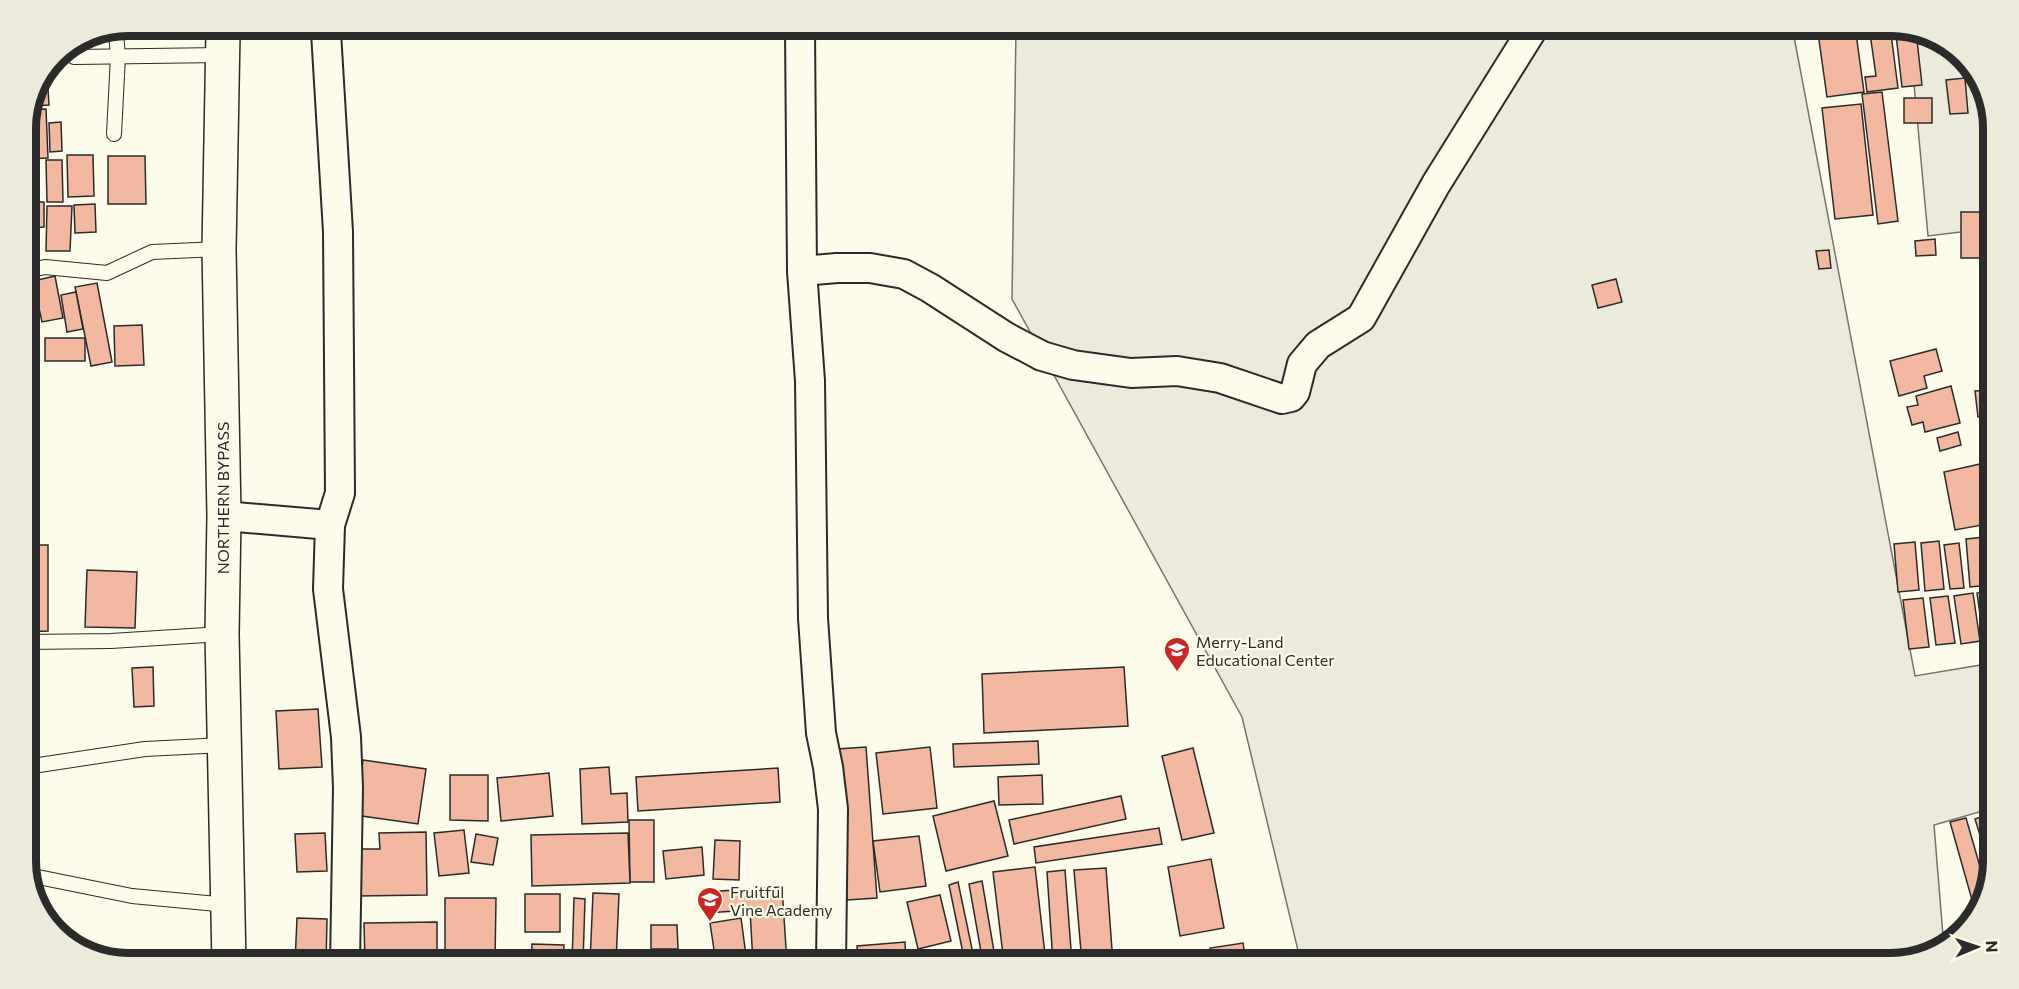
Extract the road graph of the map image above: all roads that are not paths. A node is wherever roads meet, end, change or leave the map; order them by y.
1 (326, 36) edge
2 (800, 36) edge
3 (1528, 36) edge
4 (116, 37) edge
5 (222, 44) edge
6 (118, 56) junction
7 (74, 57) dead end
8 (114, 134) dead end
9 (219, 249) junction
10 (36, 269) edge
11 (802, 271) junction
12 (224, 516) junction
13 (330, 525) junction
14 (222, 634) junction
15 (36, 642) edge
16 (224, 745) junction
17 (36, 765) edge
18 (38, 878) edge
19 (228, 905) junction
20 (229, 953) edge
21 (345, 953) edge
22 (831, 953) edge

1 - 13 street
2 - 11 street
3 - 11 street
4 - 6 lane
5 - 6 lane
5 - 9 main road, NORTHERN BYPASS
6 - 7 lane
6 - 8 lane
9 - 10 lane
9 - 12 main road, NORTHERN BYPASS
11 - 22 street
12 - 13 street
12 - 14 main road, NORTHERN BYPASS
13 - 21 street
14 - 15 lane
14 - 16 main road, NORTHERN BYPASS
16 - 17 lane
16 - 19 main road, NORTHERN BYPASS
18 - 19 lane
19 - 20 main road, NORTHERN BYPASS

